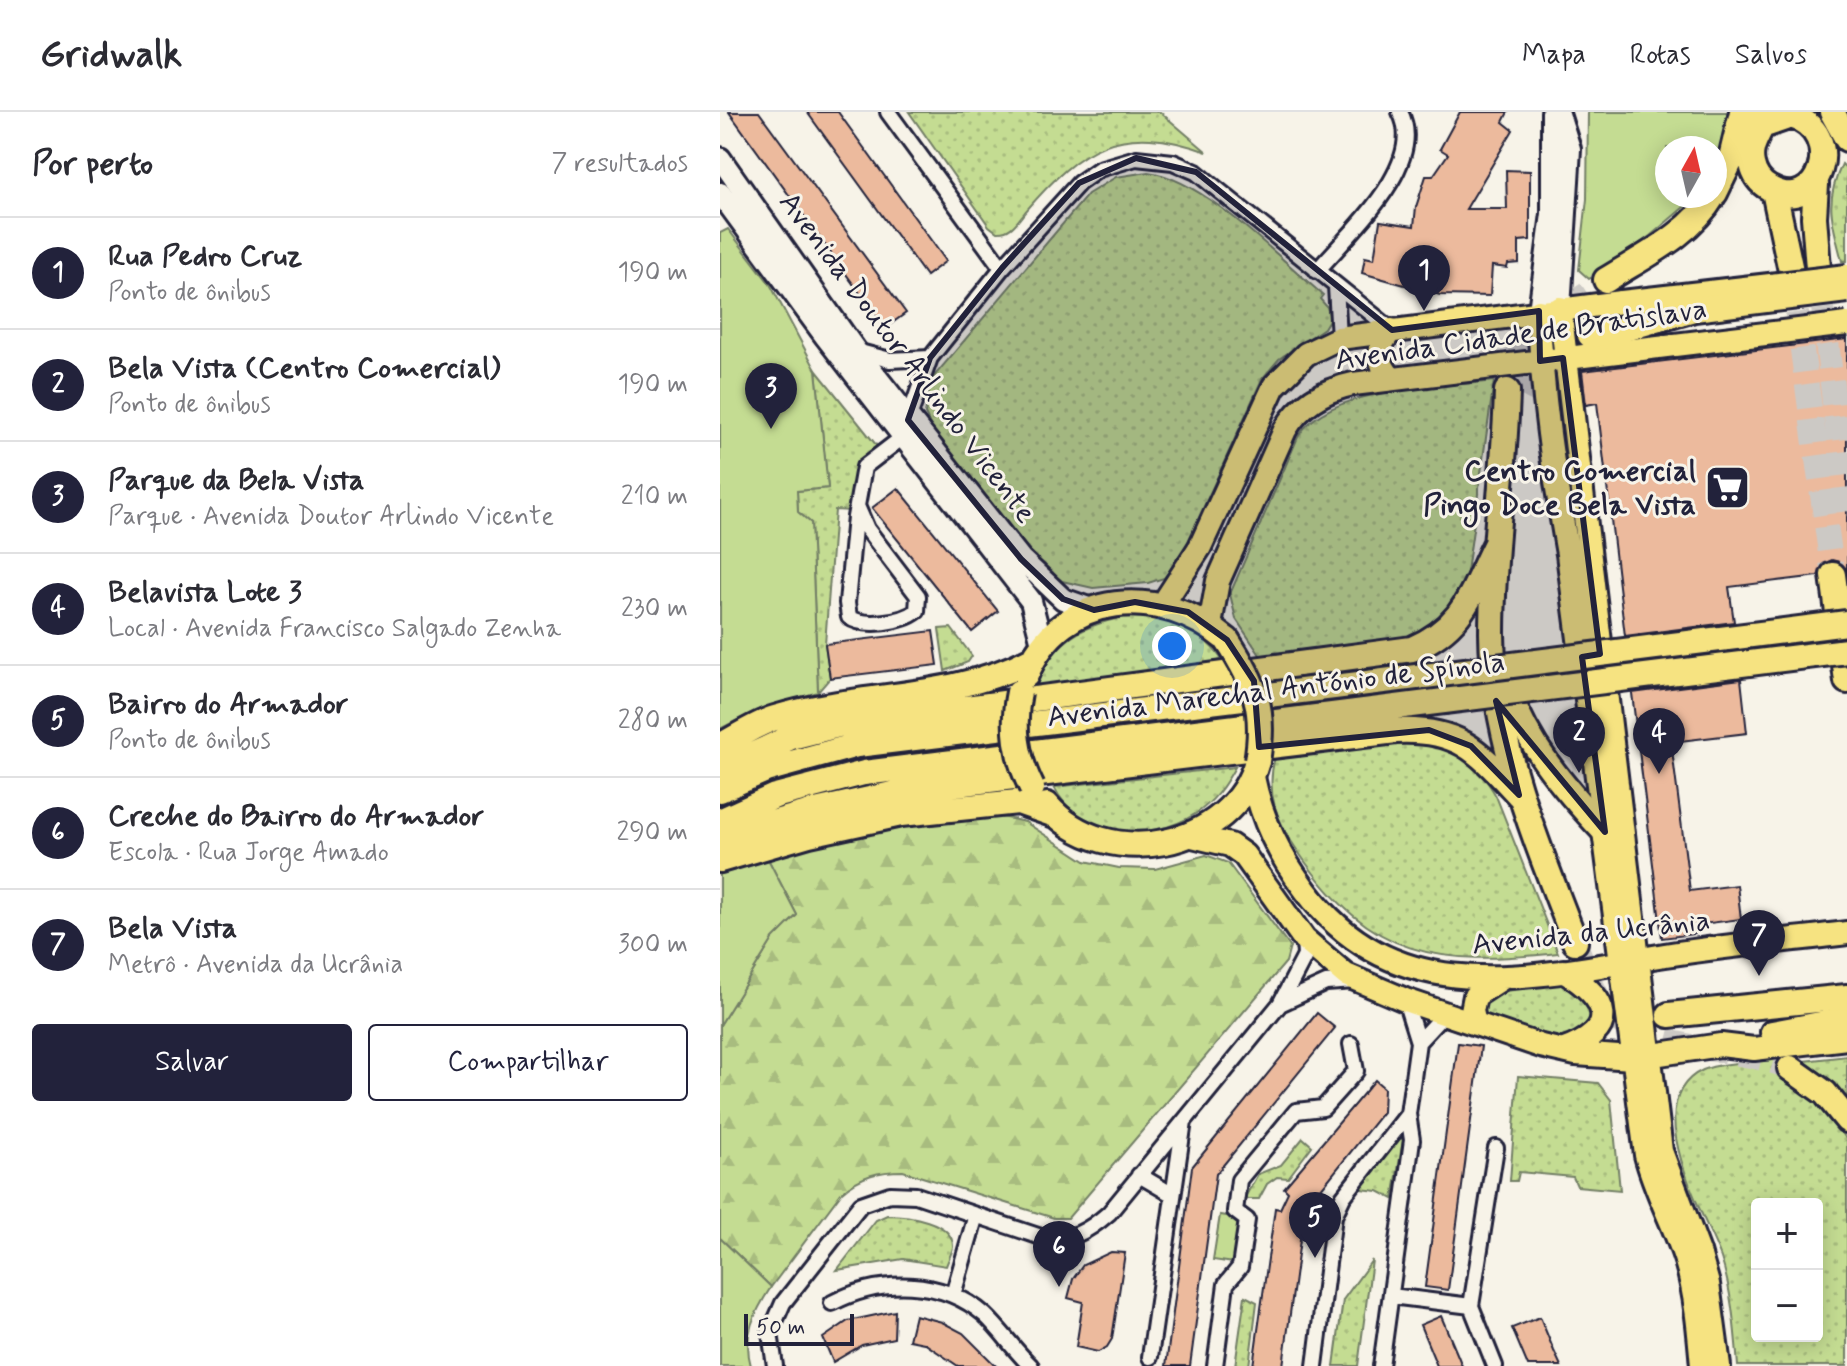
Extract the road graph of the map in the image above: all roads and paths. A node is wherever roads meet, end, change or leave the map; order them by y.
1 (888, 112) edge
2 (1400, 112) edge
3 (1552, 112) edge
4 (1558, 112) edge
5 (1742, 112) edge
6 (1832, 112) edge
7 (1804, 116) edge
8 (1764, 118) edge
9 (1847, 139) edge
10 (720, 158) edge
11 (1727, 168) edge
12 (1816, 184) junction
13 (1774, 191) junction
14 (720, 193) edge
15 (1706, 208) edge
16 (1002, 268) junction
17 (1818, 268) tunnel mouth
18 (1317, 271) junction
19 (1791, 271) tunnel mouth
20 (1847, 276) edge
21 (1606, 280) tunnel mouth
22 (1336, 286) junction
23 (1847, 290) edge
24 (1847, 304) edge
25 (1549, 310) junction
26 (1847, 324) edge
27 (1392, 330) junction
28 (1339, 338) junction
29 (1607, 340) junction
30 (856, 351) junction
31 (930, 358) junction
32 (1563, 358) junction
33 (1540, 361) junction
34 (1391, 378) junction
35 (1516, 394) tunnel mouth
36 (905, 429) junction
37 (857, 506) junction
38 (1495, 545) junction
39 (883, 550) junction
40 (850, 566) junction
41 (1833, 575) tunnel mouth
42 (1163, 604) junction
43 (1094, 610) junction
44 (1847, 623) edge
45 (1219, 632) junction
46 (1492, 635) junction
47 (1847, 651) edge
48 (1037, 652) junction
49 (1847, 681) edge
50 (720, 746) edge
51 (1255, 769) junction
52 (720, 770) edge
53 (720, 790) edge
54 (1519, 795) junction
55 (1055, 815) junction
56 (720, 821) edge
57 (1605, 832) junction
58 (1188, 835) junction
59 (720, 838) edge
60 (720, 860) edge
61 (1838, 934) edge
62 (1304, 939) junction
63 (1575, 942) tunnel mouth
64 (1629, 962) junction
65 (1563, 971) junction
66 (1502, 979) junction
67 (1358, 982) junction
68 (1847, 997) edge
69 (1405, 1000) junction
70 (1280, 1004) junction
71 (1444, 1014) junction
72 (1669, 1015) dead end
73 (1847, 1018) edge
74 (1475, 1024) junction
75 (1847, 1038) edge
76 (1418, 1042) junction
77 (1351, 1044) dead end
78 (1792, 1047) junction
79 (1561, 1052) junction
80 (1641, 1057) junction
81 (1408, 1114) junction
82 (1847, 1120) edge
83 (1184, 1121) junction
84 (1496, 1148) dead end
85 (1139, 1175) junction
86 (1173, 1195) junction
87 (976, 1215) junction
88 (953, 1295) junction
89 (1391, 1296) junction
90 (832, 1303) dead end
91 (1471, 1306) junction
92 (1150, 1357) dead end
93 (775, 1366) edge
94 (1031, 1366) edge
95 (1215, 1366) edge
96 (1315, 1366) edge
97 (1381, 1366) edge
98 (1495, 1366) edge
99 (1702, 1366) edge
100 (1719, 1366) edge

1 - 16 street
2 - 18 street
3 - 25 street
4 - 25 street
5 - 11 highway
6 - 9 highway
7 - 8 highway
7 - 12 highway
8 - 13 highway
10 - 30 street, Avenida Doutor Arlindo Vicente
12 - 13 highway
12 - 17 highway
13 - 19 highway
14 - 36 street, Avenida Doutor Arlindo Vicente
15 - 21 highway
16 - 18 street
16 - 31 street
18 - 22 street
20 - 25 main road, Avenida Cidade de Bratislava, bridge
22 - 27 street
22 - 28 street
23 - 29 highway, bridge
24 - 29 highway, bridge
25 - 27 main road, Avenida Cidade de Bratislava
25 - 32 main road
25 - 33 main road
26 - 29 main road, Avenida Cidade de Bratislava, bridge
27 - 28 main road, Avenida Cidade de Bratislava
27 - 34 main road
28 - 42 main road, Avenida Cidade de Bratislava
29 - 32 main road, Avenida Cidade de Bratislava
30 - 31 street
30 - 36 street, Avenida Doutor Arlindo Vicente
31 - 36 street
32 - 33 main road, Avenida Cidade de Bratislava
32 - 64 main road
33 - 34 main road, Avenida Cidade de Bratislava
33 - 57 main road
34 - 45 main road, Avenida Cidade de Bratislava
35 - 38 highway
36 - 37 street
36 - 43 street, Avenida Doutor Arlindo Vicente
36 - 48 street, Avenida Doutor Arlindo Vicente
37 - 39 street
37 - 40 street
38 - 46 highway
38 - 52 highway
39 - 40 street
39 - 40 street
41 - 49 highway
42 - 43 highway
42 - 45 highway
43 - 48 highway
44 - 53 highway, Avenida Marechal António de Spínola, bridge
45 - 51 highway, bridge
46 - 54 highway
46 - 57 highway
47 - 56 highway, Avenida Marechal António de Spínola, bridge
48 - 50 highway
48 - 55 highway, bridge
51 - 58 highway
51 - 66 main road, Avenida da Ucrânia
54 - 59 highway
54 - 63 highway
55 - 58 highway
55 - 60 highway
57 - 64 main road
58 - 62 main road
61 - 64 main road, Avenida da Ucrânia
62 - 67 main road
62 - 70 street
64 - 65 main road, Avenida da Ucrânia
64 - 80 main road
65 - 66 main road, Avenida da Ucrânia
65 - 79 main road
66 - 74 main road
67 - 69 main road
67 - 70 street
68 - 72 highway
69 - 71 main road
69 - 76 street
70 - 83 street
71 - 74 main road
71 - 76 street
73 - 78 main road
74 - 79 main road
75 - 78 main road
76 - 81 street
77 - 95 street
78 - 80 main road
78 - 82 highway
79 - 80 main road
80 - 99 main road
80 - 100 main road
81 - 89 street
81 - 96 street
83 - 85 street
83 - 86 street
84 - 91 street
85 - 86 street
85 - 87 street
86 - 92 street
87 - 88 street
87 - 93 street
88 - 90 street
88 - 94 street
89 - 91 street
89 - 97 street
91 - 98 street

